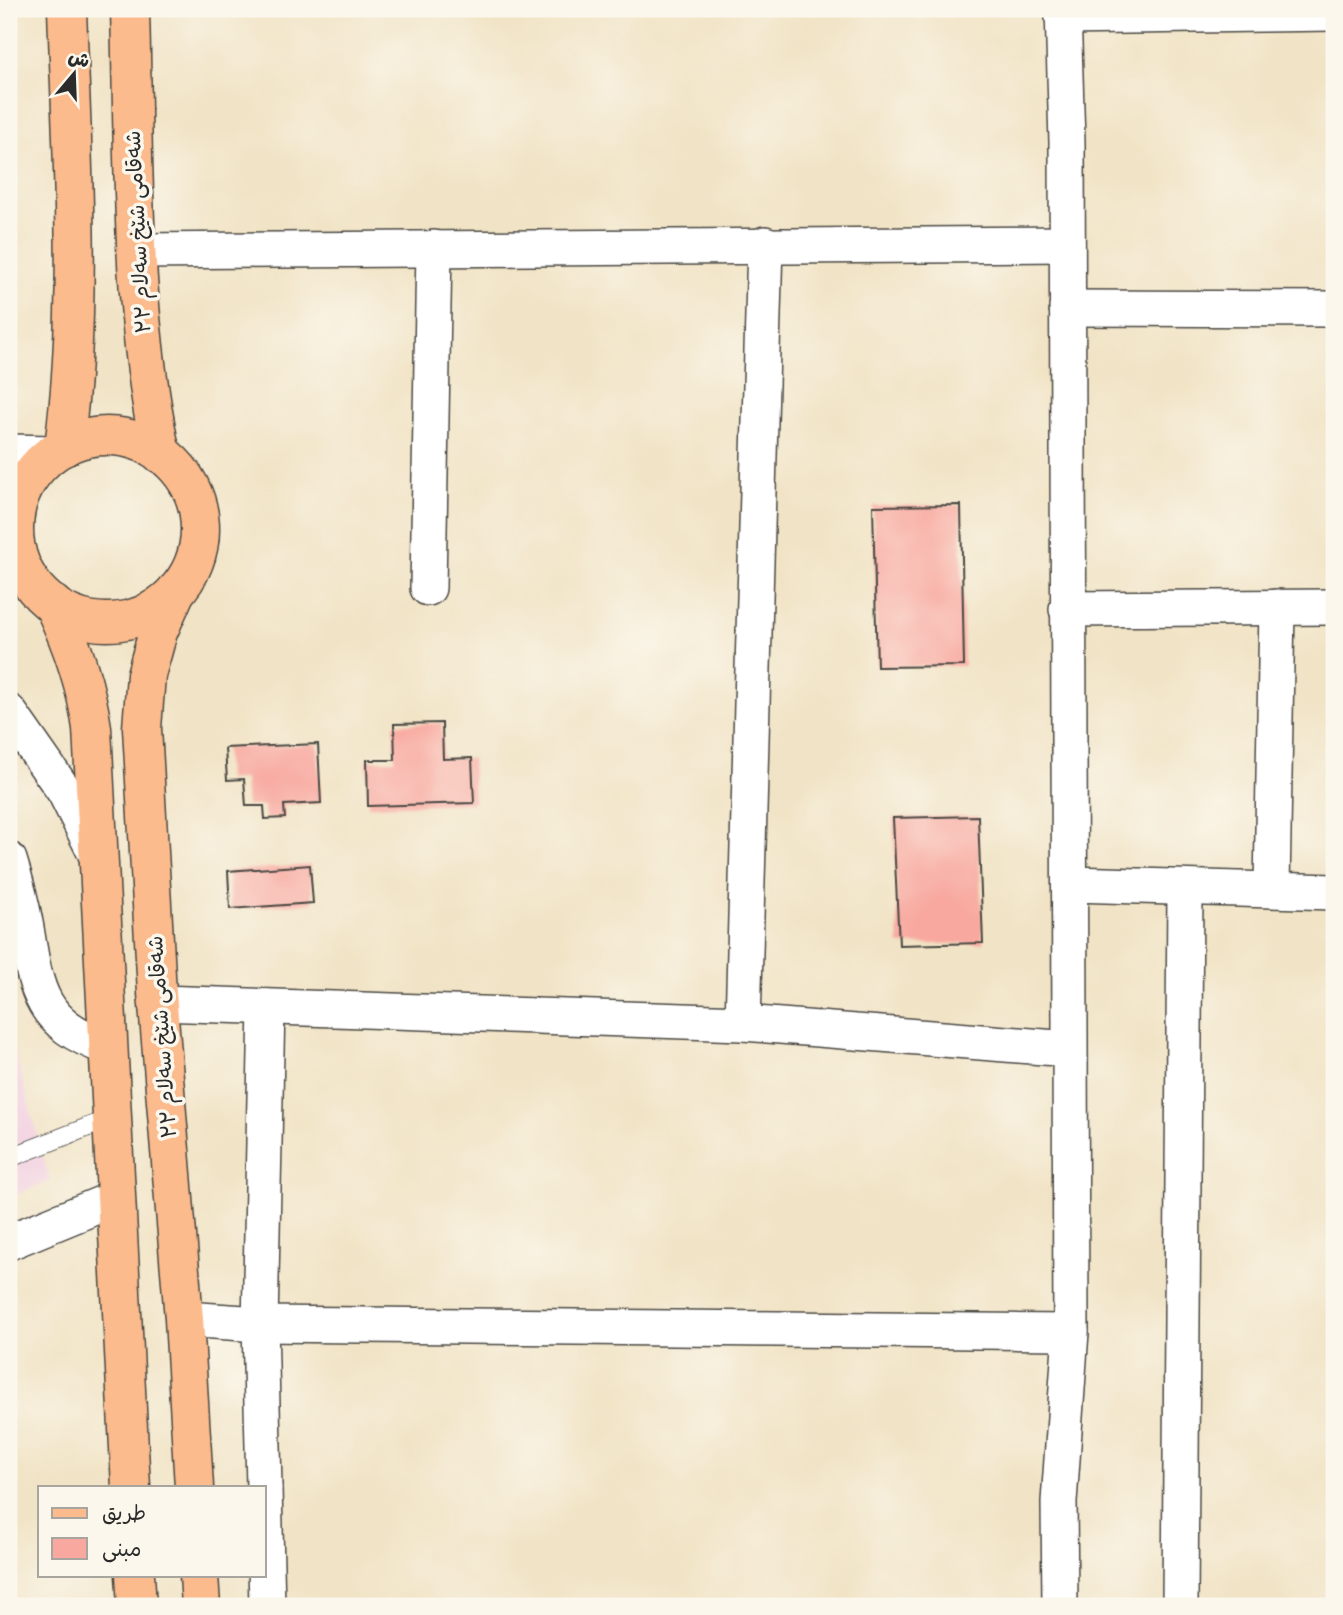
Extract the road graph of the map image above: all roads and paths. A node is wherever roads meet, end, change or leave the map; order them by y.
1 (67, 9) edge
2 (130, 9) edge
3 (1063, 13) edge
4 (1334, 13) edge
5 (765, 244) junction
6 (1068, 244) junction
7 (434, 248) junction
8 (136, 251) junction
9 (1067, 308) junction
10 (1334, 309) edge
11 (58, 450) junction
12 (9, 452) edge
13 (161, 454) junction
14 (17, 567) edge
15 (429, 588) dead end
16 (176, 591) junction
17 (53, 604) junction
18 (1277, 607) junction
19 (1334, 607) edge
20 (1067, 609) junction
21 (9, 712) edge
22 (97, 856) junction
23 (9, 860) edge
24 (1072, 884) junction
25 (1272, 888) junction
26 (1185, 890) junction
27 (1334, 892) edge
28 (159, 1003) junction
29 (267, 1007) junction
30 (743, 1023) junction
31 (107, 1047) junction
32 (1069, 1049) junction
33 (111, 1118) junction
34 (9, 1158) edge
35 (116, 1198) junction
36 (9, 1242) edge
37 (184, 1319) junction
38 (260, 1324) junction
39 (1071, 1332) junction
40 (131, 1486) edge
41 (194, 1486) edge
42 (264, 1486) edge
43 (266, 1567) edge
44 (135, 1576) edge
45 (137, 1606) edge
46 (267, 1606) edge
47 (1060, 1606) edge
48 (1180, 1606) edge

1 - 11 main road
2 - 8 main road, شەقامی شێخ سەلام ٣٣
3 - 4 street
3 - 6 street
5 - 6 street
5 - 7 street
5 - 30 street
6 - 9 street
7 - 8 street
7 - 15 street
8 - 13 main road, شەقامی شێخ سەلام ٣٣
9 - 10 street
9 - 20 street
11 - 12 street
11 - 13 main road, شەقامی شێخ سەلام ٣٣
11 - 14 main road, شەقامی شێخ سەلام ٣٣
13 - 16 main road, شەقامی شێخ سەلام ٣٣
14 - 17 main road, شەقامی شێخ سەلام ٣٣
16 - 17 main road, شەقامی شێخ سەلام ٣٣
16 - 28 main road, شەقامی شێخ سەلام ٣٣
17 - 22 main road, شەقامی شێخ سەلام ٣٣
18 - 19 street
18 - 20 street
18 - 25 street
20 - 24 street
21 - 22 street
22 - 31 main road, شەقامی شێخ سەلام ٣٣
23 - 31 street
24 - 26 street
24 - 32 street
25 - 26 street
25 - 27 street
26 - 48 street
28 - 29 street
28 - 37 main road, شەقامی شێخ سەلام ٣٣
29 - 30 street
29 - 38 street
30 - 32 street
31 - 33 main road, شەقامی شێخ سەلام ٣٣
32 - 39 street
33 - 34 lane
33 - 35 main road, شەقامی شێخ سەلام ٣٣
35 - 36 street
35 - 40 main road, شەقامی شێخ سەلام ٣٣
37 - 38 street
37 - 41 main road, شەقامی شێخ سەلام ٣٣
38 - 39 street
38 - 42 street
39 - 47 street
43 - 46 street
44 - 45 main road

